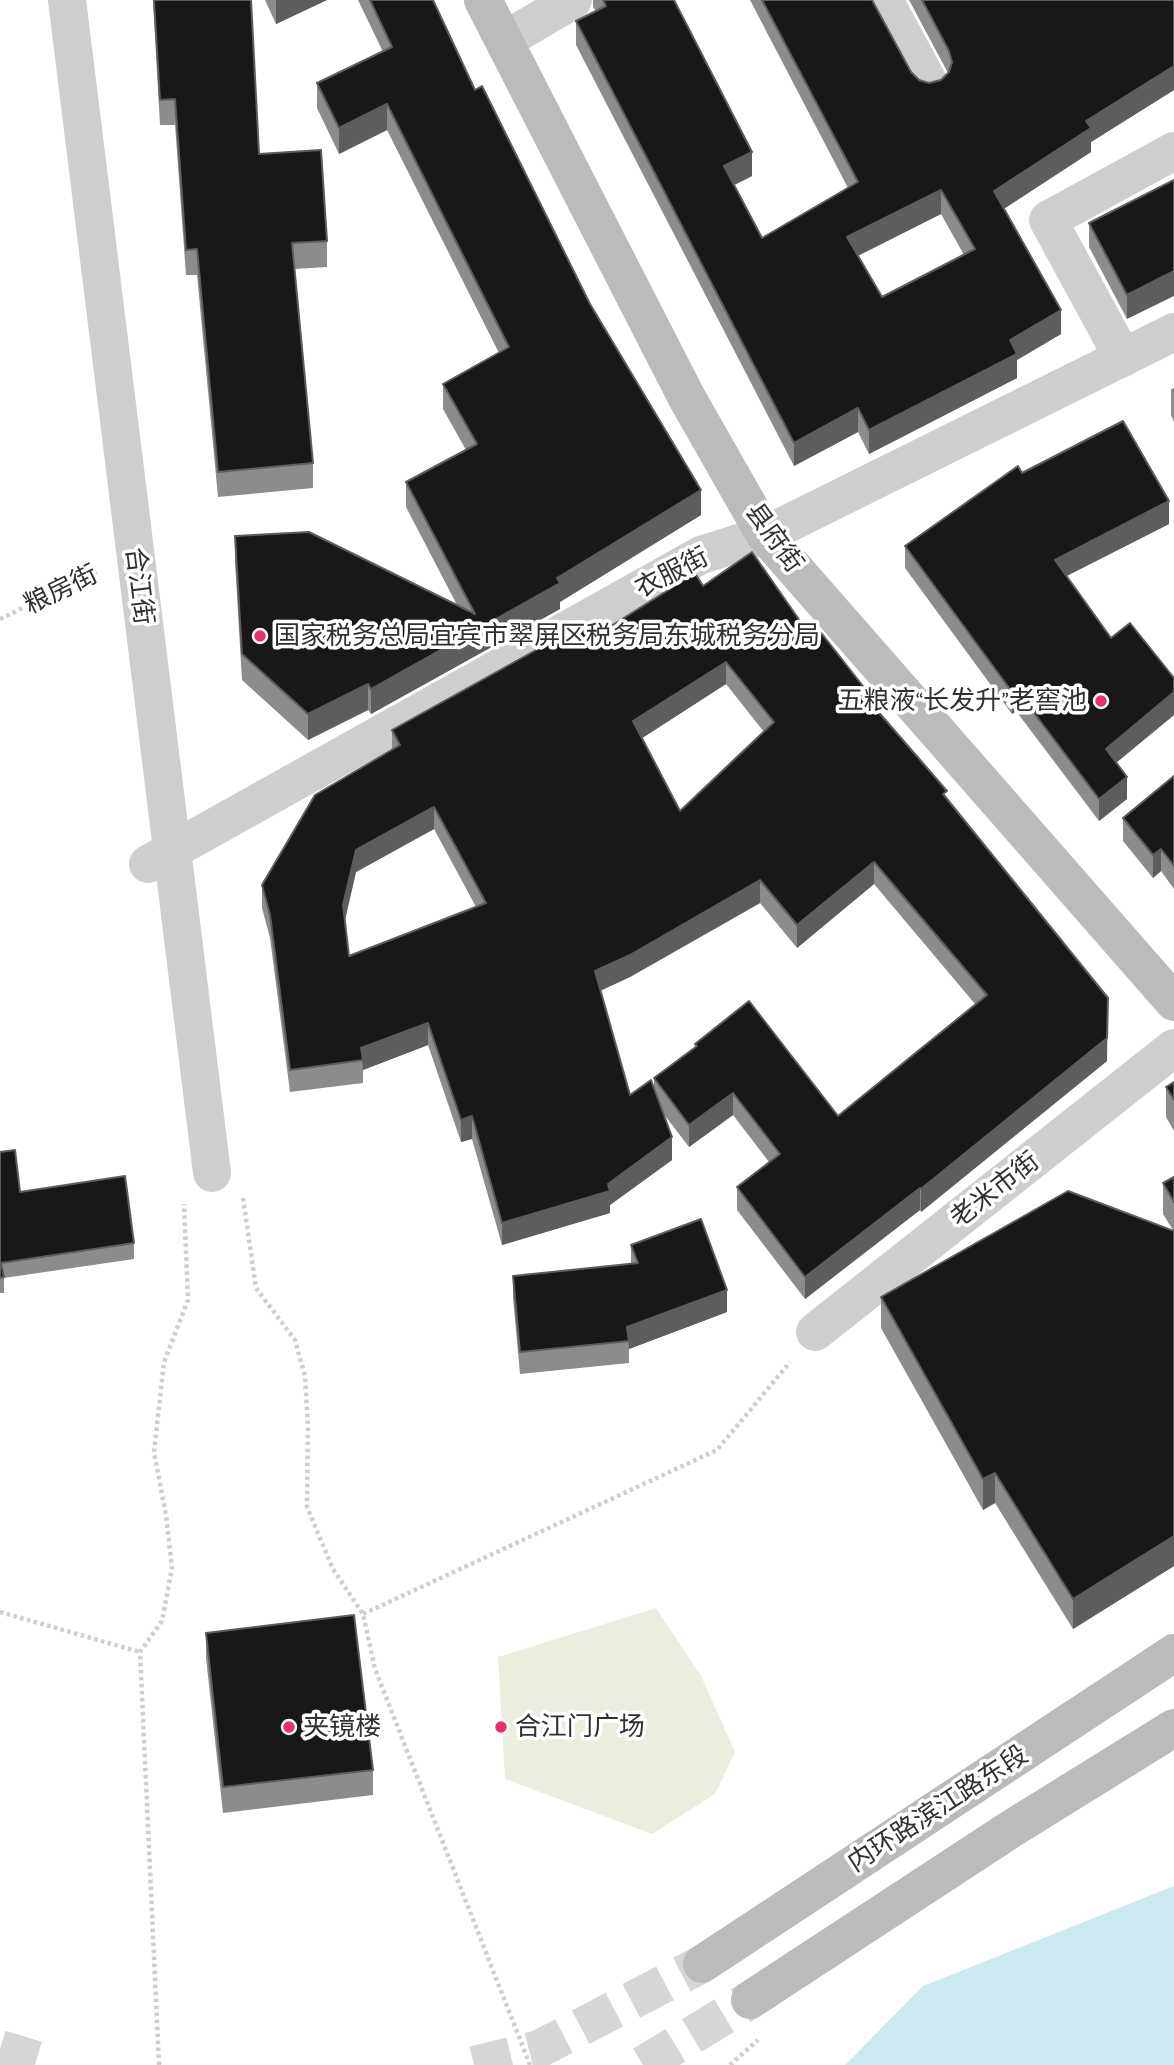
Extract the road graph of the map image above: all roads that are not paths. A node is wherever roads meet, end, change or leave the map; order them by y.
1 (67, 0) edge
2 (483, 0) edge
3 (573, 0) edge
4 (884, 0) edge
5 (505, 40) junction
6 (930, 85) edge
7 (1174, 151) edge
8 (1174, 332) edge
9 (1122, 358) junction
10 (765, 535) junction
11 (160, 858) junction
12 (1174, 1002) edge
13 (1174, 1048) edge
14 (212, 1173) dead end
15 (816, 1332) road end
16 (1174, 1653) edge
17 (1174, 1728) edge
18 (702, 1964) tunnel mouth
19 (750, 2000) tunnel mouth

1 - 11 street, 合江街
2 - 5 main road, 县府街
3 - 5 street
4 - 6 street
5 - 10 main road, 县府街
7 - 9 street
8 - 9 street, 衣服街
9 - 10 street, 衣服街
10 - 11 street, 衣服街
10 - 12 main road, 县府街
11 - 14 street, 合江街
13 - 15 street, 老米市街
16 - 18 main road, 内环路滨江路东段
17 - 19 main road

